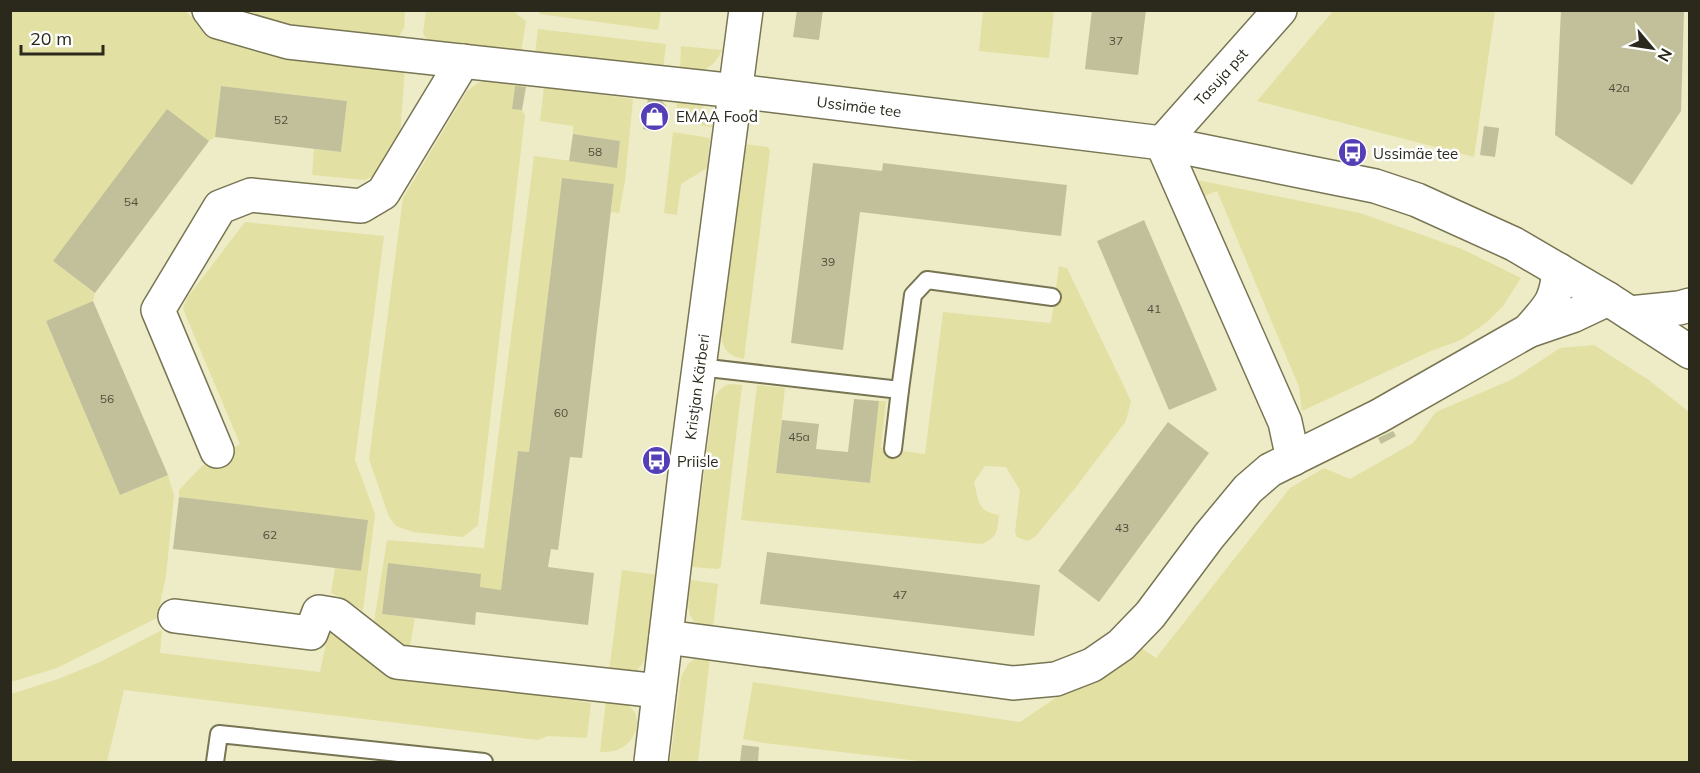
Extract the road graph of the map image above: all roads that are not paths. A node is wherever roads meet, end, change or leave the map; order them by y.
1 (209, 10) edge
2 (746, 10) edge
3 (1280, 10) edge
4 (463, 62) junction
5 (736, 91) junction
6 (1162, 143) junction
7 (1559, 270) junction
8 (1052, 297) dead end
9 (1689, 305) edge
10 (1619, 306) junction
11 (1528, 331) junction
12 (1689, 352) edge
13 (699, 367) junction
14 (900, 390) junction
15 (893, 449) dead end
16 (217, 451) dead end
17 (1293, 459) junction
18 (175, 616) dead end
19 (666, 637) junction
20 (660, 691) junction
21 (215, 762) edge
22 (484, 762) edge
23 (651, 762) edge

1 - 4 street, Ussimäe tee
2 - 5 street, Kristjan Kärberi
3 - 6 street, Tasuja pst
4 - 5 street, Ussimäe tee
4 - 16 street
5 - 6 street, Ussimäe tee
5 - 13 street, Kristjan Kärberi
6 - 7 street, Ussimäe tee
6 - 17 street
7 - 10 street, Ussimäe tee
7 - 11 street
8 - 14 lane
9 - 10 street
10 - 11 street
10 - 12 street, Ussimäe tee
11 - 17 street
13 - 14 lane
13 - 19 street, Kristjan Kärberi
14 - 15 lane
17 - 19 street
18 - 20 street
19 - 20 street, Kristjan Kärberi
20 - 23 street, Kristjan Kärberi
21 - 22 lane

